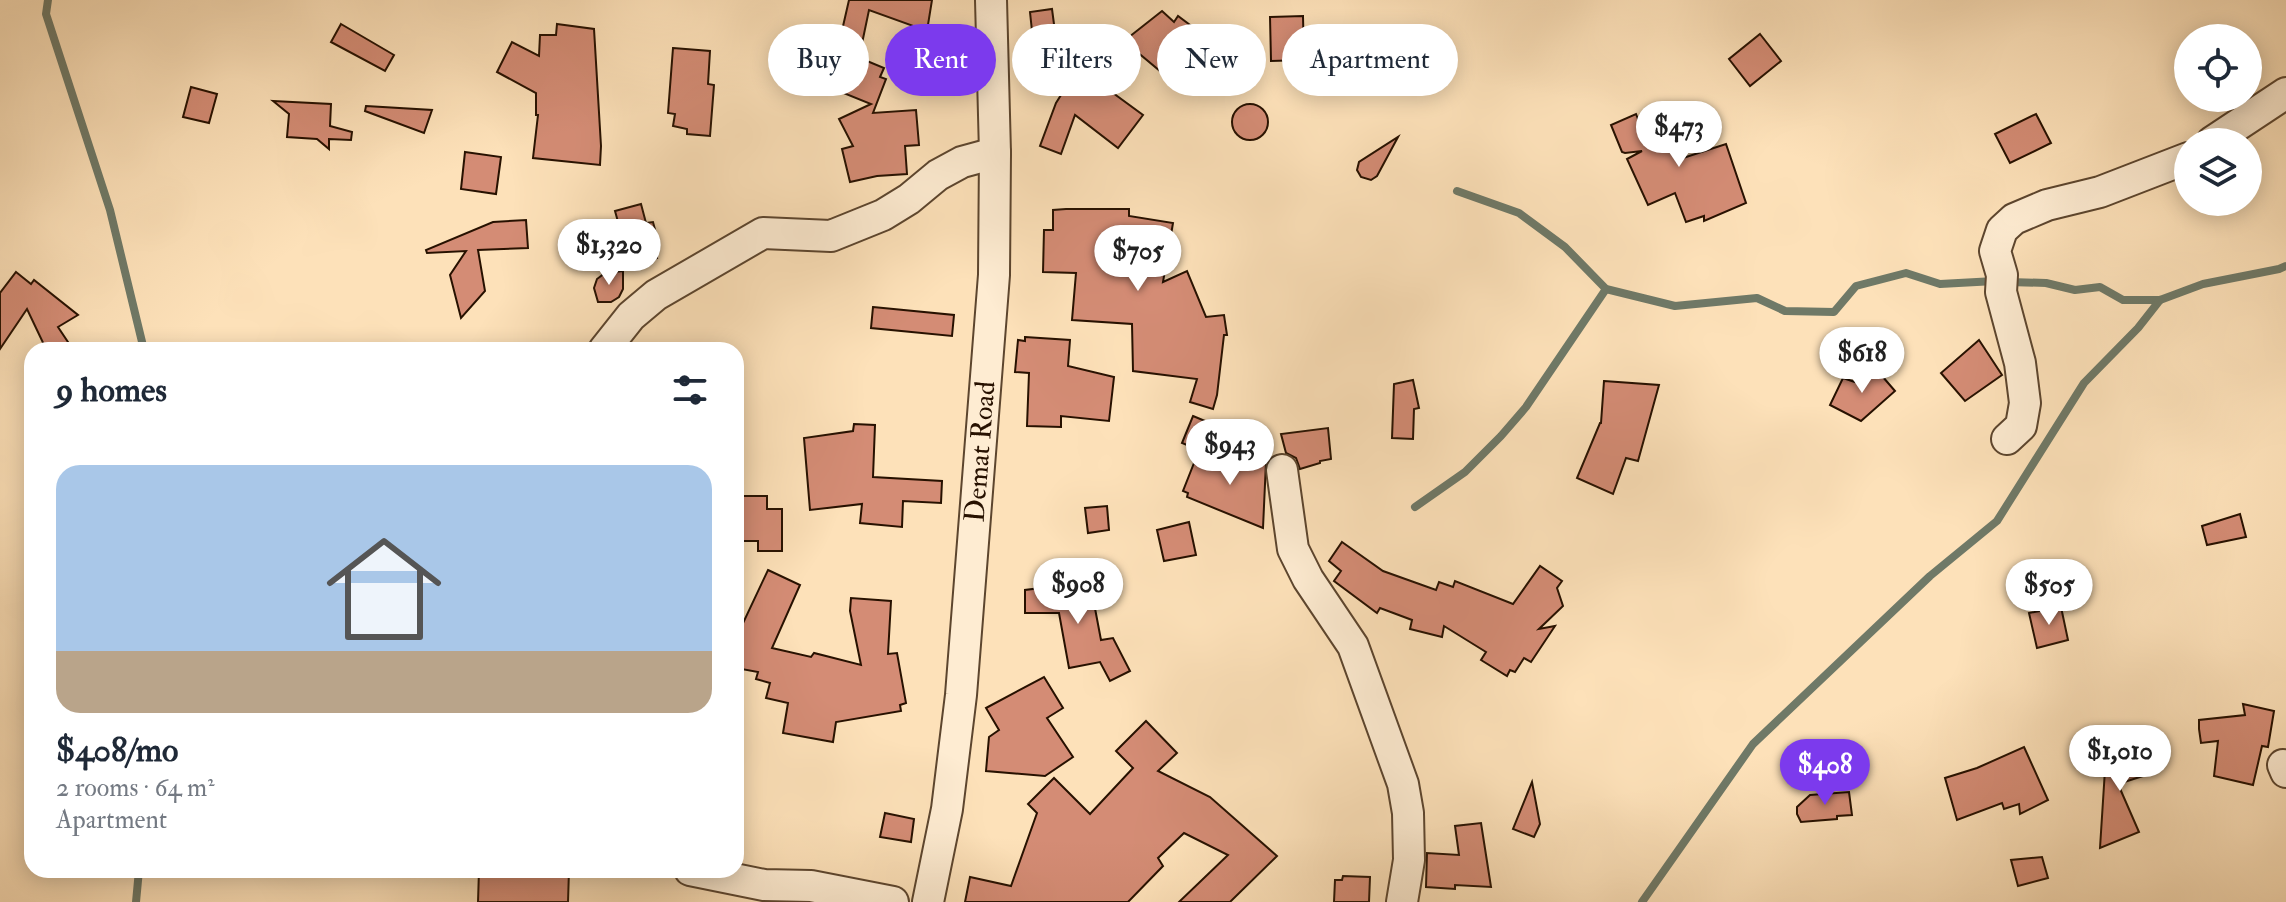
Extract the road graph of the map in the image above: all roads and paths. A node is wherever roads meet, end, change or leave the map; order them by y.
1 (991, 0) edge
2 (2286, 93) edge
3 (2233, 128) edge
4 (995, 153) junction
5 (2174, 163) edge
6 (611, 342) edge
7 (2007, 439) dead end
8 (1282, 470) dead end
9 (729, 878) edge
10 (893, 902) edge
11 (928, 902) edge
12 (1402, 902) edge

1 - 4 street, Demat Road
2 - 3 street
4 - 6 street
4 - 11 street, Demat Road
5 - 7 street
8 - 12 street
9 - 10 street

